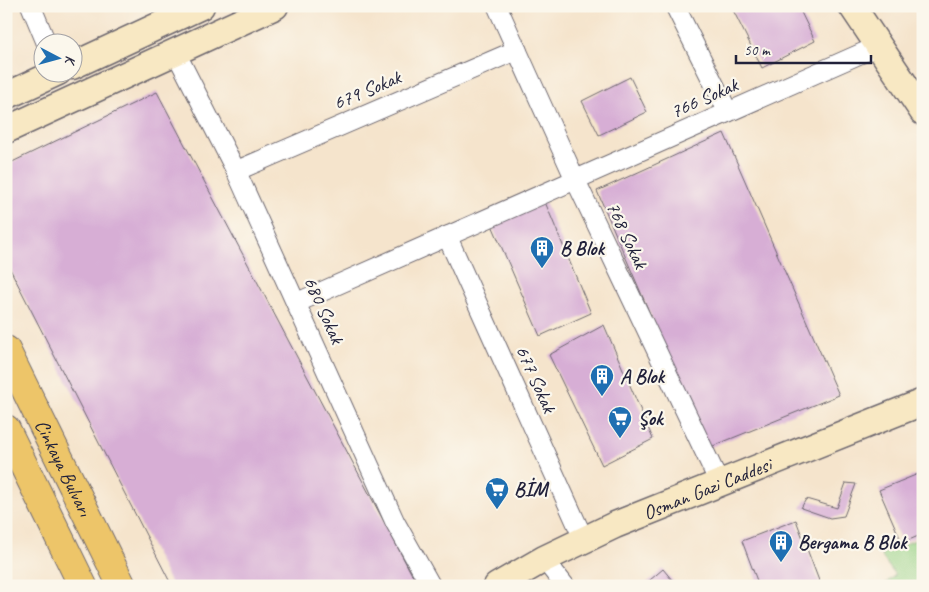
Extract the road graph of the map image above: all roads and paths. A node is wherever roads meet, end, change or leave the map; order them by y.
1 (31, 6) edge
2 (201, 6) edge
3 (275, 6) edge
4 (497, 6) edge
5 (675, 6) edge
6 (852, 6) edge
7 (168, 13) edge
8 (42, 32) edge
9 (878, 46) junction
10 (517, 50) junction
11 (176, 53) junction
12 (82, 60) edge
13 (36, 82) edge
14 (6, 96) edge
15 (728, 112) junction
16 (923, 112) edge
17 (6, 130) edge
18 (236, 171) junction
19 (575, 179) junction
20 (447, 236) junction
21 (296, 303) junction
22 (6, 350) edge
23 (923, 402) edge
24 (6, 429) edge
25 (719, 482) junction
26 (584, 540) junction
27 (544, 559) junction
28 (83, 586) edge
29 (122, 586) edge
30 (431, 586) edge
31 (497, 586) edge
32 (565, 586) edge

1 - 8 street
2 - 7 street
3 - 11 street
4 - 10 street, 768 Sokak
5 - 15 street
6 - 9 street
7 - 12 street
9 - 15 street, 766 Sokak
9 - 16 street
10 - 18 street, 679 Sokak
10 - 19 street, 768 Sokak
11 - 17 street
11 - 18 street, 680 Sokak
13 - 14 street
15 - 19 street, 766 Sokak
18 - 21 street, 680 Sokak
19 - 20 street, 766 Sokak
19 - 25 street, 768 Sokak
20 - 21 street, 766 Sokak
20 - 26 street, 677 Sokak
21 - 30 street, 680 Sokak
22 - 29 main road, Cinkaya Bulvarı
23 - 25 street, Osman Gazi Caddesi
24 - 28 main road, Cinkaya Bulvarı
25 - 26 street, Osman Gazi Caddesi
26 - 27 street, Osman Gazi Caddesi
27 - 31 street, Osman Gazi Caddesi
27 - 32 street

